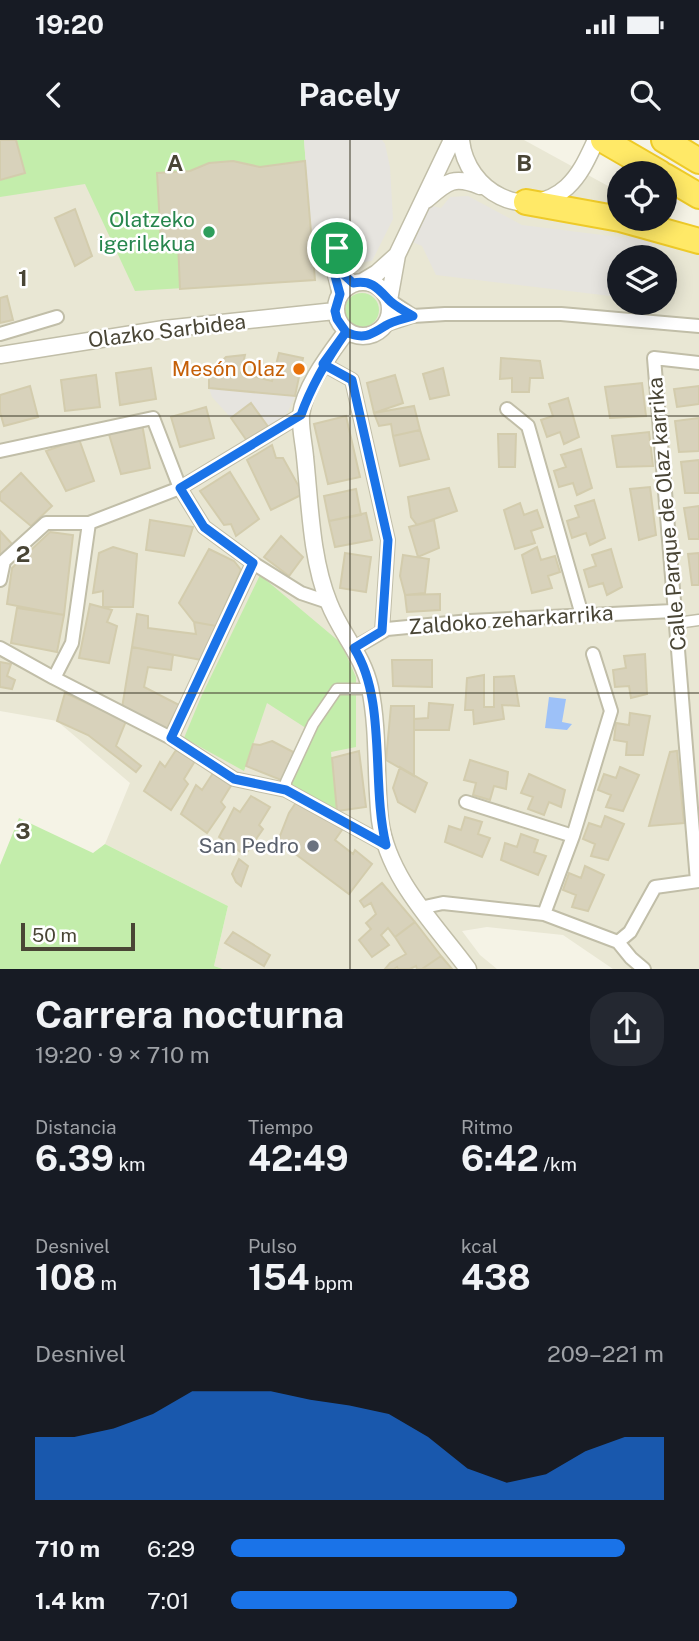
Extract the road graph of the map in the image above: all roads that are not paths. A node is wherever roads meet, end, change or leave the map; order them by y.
1 (452, 140) edge
2 (461, 140) edge
3 (596, 140) edge
4 (603, 140) edge
5 (664, 140) edge
6 (684, 140) edge
7 (699, 149) edge
8 (639, 161) edge
9 (699, 161) edge
10 (677, 183) edge
11 (486, 189) junction
12 (699, 196) edge
13 (526, 202) junction
14 (421, 204) junction
15 (607, 217) edge
16 (661, 231) edge
17 (699, 242) edge
18 (397, 255) junction
19 (357, 283) junction
20 (340, 294) junction
21 (389, 300) junction
22 (335, 311) junction
23 (413, 316) junction
24 (57, 317) dead end
25 (385, 326) junction
26 (699, 326) edge
27 (346, 332) junction
28 (0, 334) edge
29 (0, 355) edge
30 (699, 363) edge
31 (323, 364) junction
32 (507, 409) dead end
33 (301, 415) junction
34 (0, 452) edge
35 (180, 488) junction
36 (89, 523) junction
37 (253, 563) junction
38 (0, 580) edge
39 (328, 602) junction
40 (582, 615) junction
41 (675, 617) junction
42 (699, 620) edge
43 (382, 631) junction
44 (0, 648) edge
45 (354, 648) junction
46 (593, 653) dead end
47 (54, 678) junction
48 (370, 689) junction
49 (171, 738) junction
50 (286, 790) junction
51 (466, 802) dead end
52 (573, 836) junction
53 (386, 845) junction
54 (698, 881) edge
55 (420, 908) junction
56 (544, 914) junction
57 (618, 942) junction
58 (468, 969) edge
59 (644, 969) edge

1 - 14 street
2 - 11 street
3 - 13 street
4 - 8 highway
5 - 9 highway
6 - 7 highway
10 - 12 highway
11 - 13 street
11 - 14 street
13 - 15 highway
14 - 18 street
16 - 17 highway
18 - 19 street
18 - 21 street
19 - 20 street
19 - 20 street
19 - 21 street
20 - 22 street
21 - 23 street
21 - 25 street
22 - 27 street
22 - 29 street, Olazko Sarbidea
23 - 25 street
23 - 26 street
24 - 28 street
25 - 27 street
27 - 31 street
30 - 41 street, Calle Parque de Olaz karrika
31 - 33 street
31 - 43 street
32 - 40 street
33 - 35 street
33 - 39 street
34 - 35 street
35 - 36 street
35 - 37 street
36 - 38 street
36 - 47 street
37 - 39 street
37 - 49 street
39 - 45 street
40 - 41 street, Zaldoko zeharkarrika
40 - 43 street, Zaldoko zeharkarrika
41 - 42 street, Zaldoko zeharkarrika
41 - 54 street, Calle Parque de Olaz karrika
43 - 45 street, Zaldoko zeharkarrika
44 - 47 street
45 - 48 street
46 - 52 street
47 - 49 street
48 - 50 street
48 - 53 street
49 - 50 street
50 - 53 street
51 - 52 street
52 - 56 street
53 - 55 street
54 - 57 street
55 - 56 street
55 - 58 street
56 - 57 street
57 - 59 street

